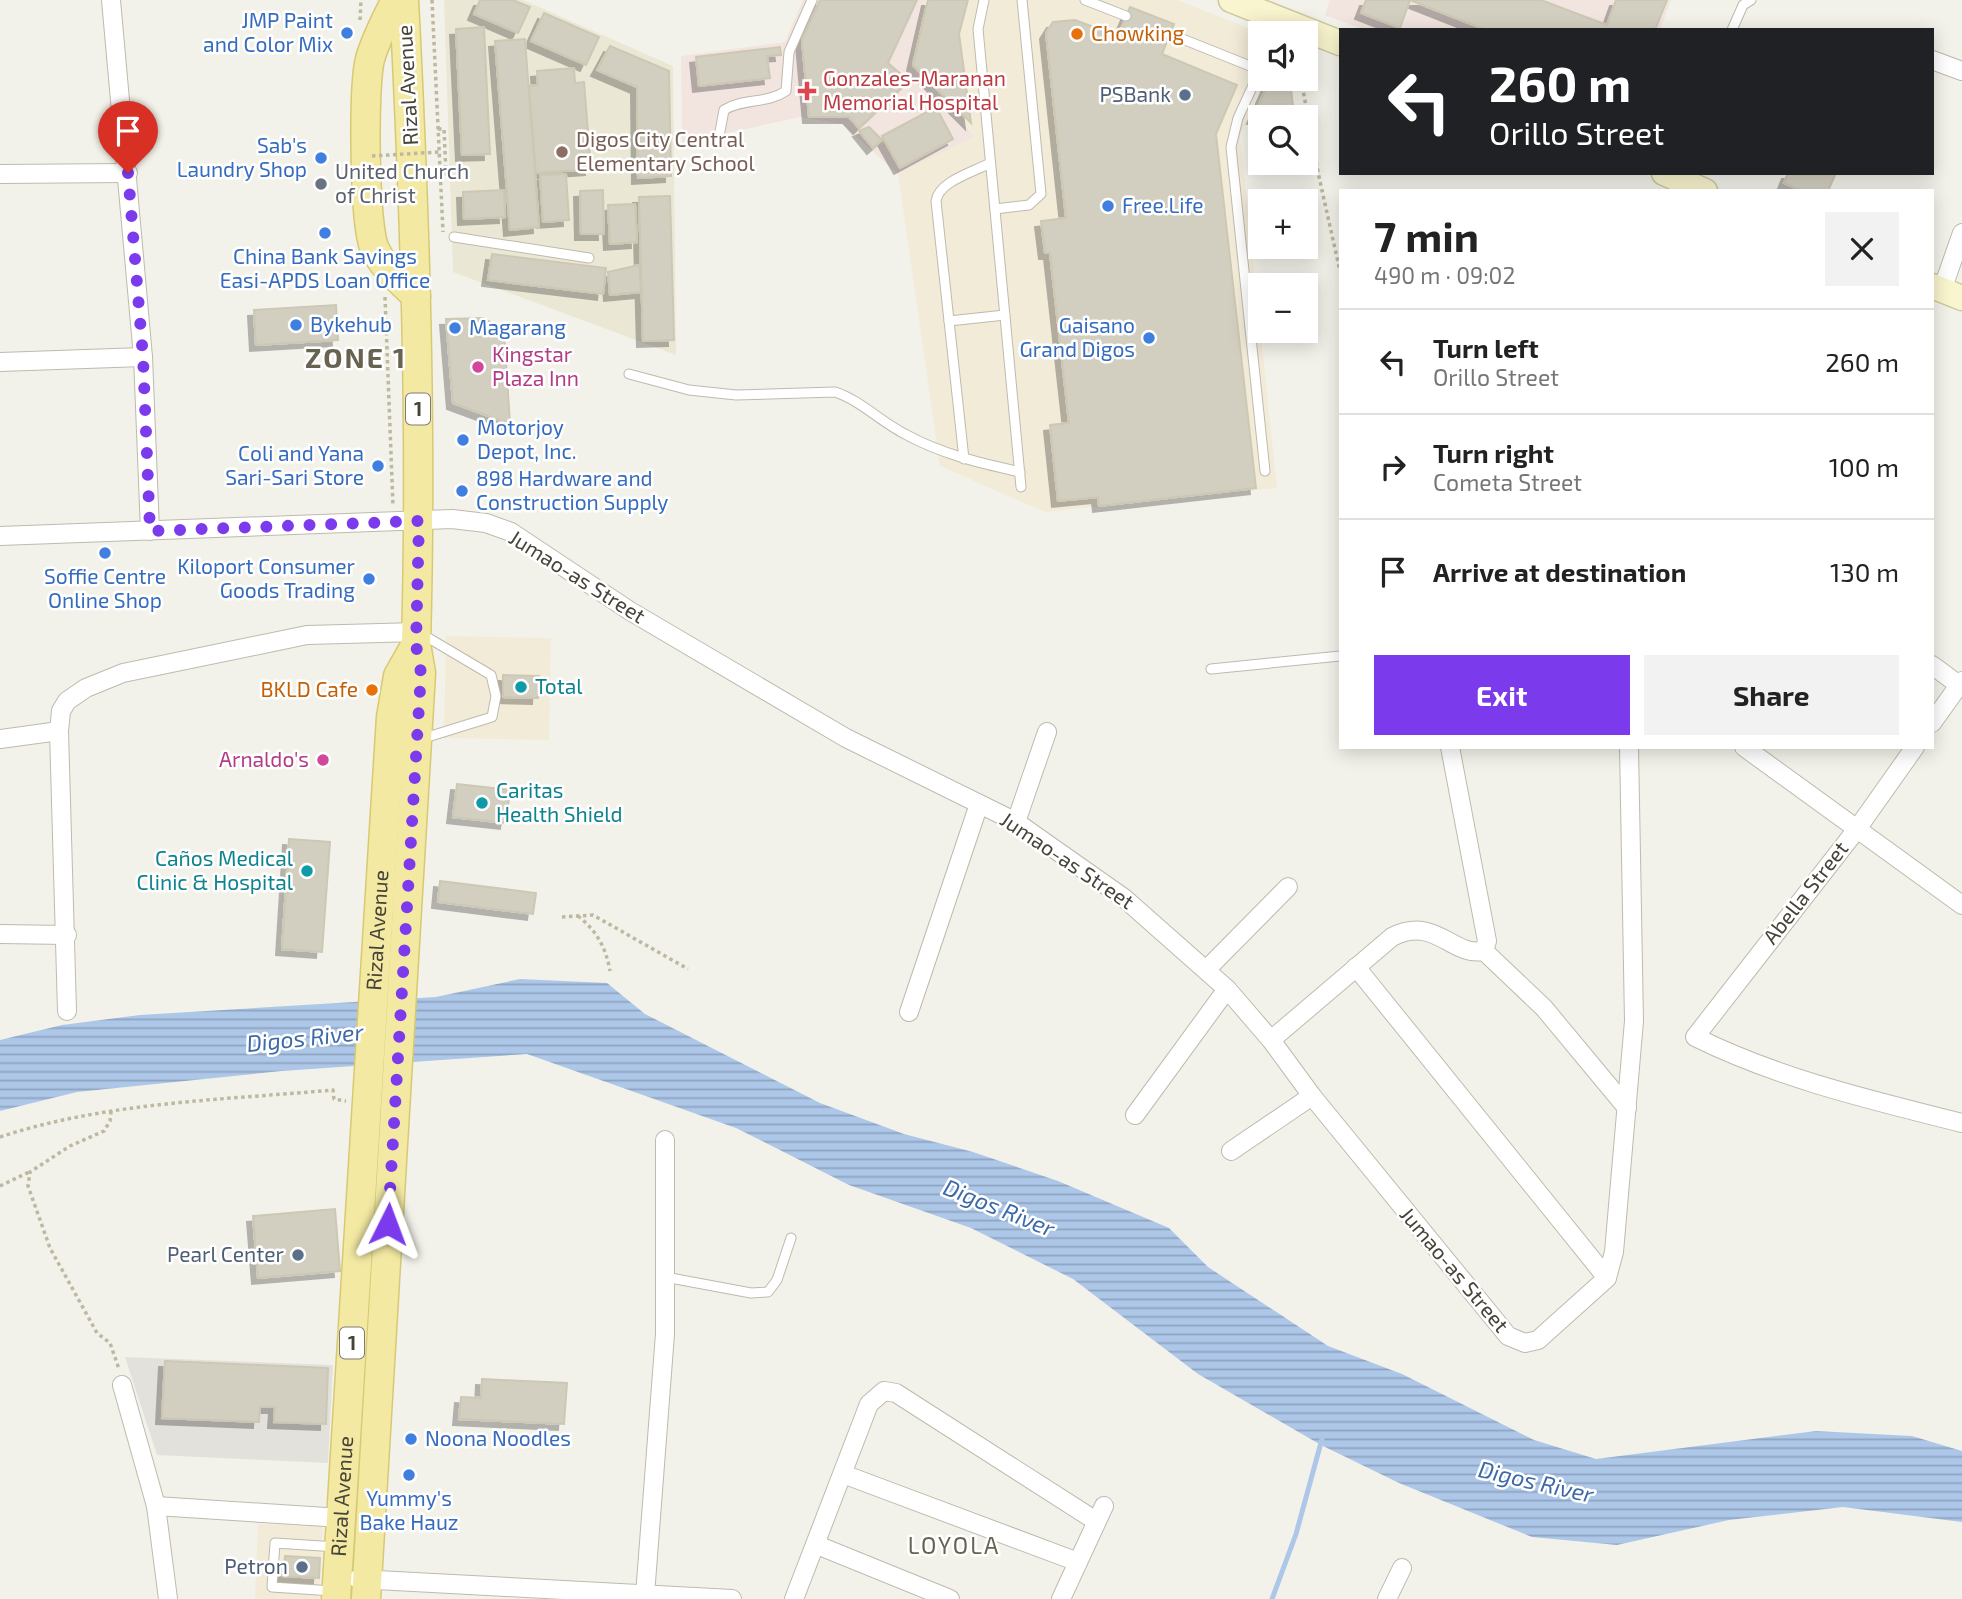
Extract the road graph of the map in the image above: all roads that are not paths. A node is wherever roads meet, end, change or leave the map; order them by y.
1 (111, 0) edge
2 (396, 0) edge
3 (404, 0) edge
4 (812, 0) edge
5 (985, 0) edge
6 (1022, 0) edge
7 (1085, 0) edge
8 (1231, 0) edge
9 (1751, 0) edge
10 (1126, 16) dead end
11 (1268, 21) edge
12 (1733, 28) edge
13 (1170, 34) dead end
14 (1318, 37) edge
15 (1339, 43) edge
16 (1934, 61) edge
17 (1248, 65) edge
18 (1962, 71) edge
19 (1250, 91) edge
20 (718, 142) dead end
21 (990, 163) junction
22 (128, 173) junction
23 (0, 174) edge
24 (1671, 175) edge
25 (1699, 183) edge
26 (995, 209) junction
27 (1962, 233) edge
28 (454, 237) dead end
29 (589, 258) dead end
30 (1945, 291) edge
31 (416, 296) junction
32 (1005, 315) junction
33 (949, 321) junction
34 (143, 357) junction
35 (0, 362) edge
36 (629, 374) dead end
37 (964, 459) junction
38 (1265, 471) dead end
39 (1020, 472) junction
40 (1021, 487) dead end
41 (406, 522) junction
42 (150, 531) junction
43 (0, 537) edge
44 (416, 638) junction
45 (1339, 656) edge
46 (1934, 666) edge
47 (1211, 669) dead end
48 (1960, 683) edge
49 (1934, 720) edge
50 (59, 731) junction
51 (1047, 732) dead end
52 (0, 739) edge
53 (416, 741) junction
54 (1450, 749) edge
55 (1629, 749) edge
56 (1747, 749) edge
57 (1914, 749) edge
58 (979, 804) junction
59 (1016, 822) junction
60 (1857, 828) junction
61 (1288, 887) dead end
62 (1962, 905) edge
63 (0, 934) edge
64 (66, 935) junction
65 (1483, 951) junction
66 (1356, 967) junction
67 (1206, 970) junction
68 (1227, 989) junction
69 (68, 1011) dead end
70 (909, 1012) dead end
71 (371, 1034) junction
72 (400, 1036) junction
73 (1271, 1040) junction
74 (1312, 1096) junction
75 (1627, 1108) junction
76 (1135, 1115) dead end
77 (1962, 1124) edge
78 (665, 1140) dead end
79 (1231, 1151) dead end
80 (791, 1238) dead end
81 (665, 1277) junction
82 (1607, 1278) junction
83 (122, 1385) road end
84 (843, 1474) junction
85 (156, 1506) junction
86 (341, 1518) junction
87 (817, 1545) junction
88 (339, 1548) junction
89 (1078, 1562) junction
90 (1402, 1569) dead end
91 (337, 1589) edge
92 (366, 1590) edge
93 (645, 1595) junction
94 (167, 1599) edge
95 (732, 1599) edge
96 (794, 1599) edge
97 (950, 1599) edge
98 (1061, 1599) edge
99 (1387, 1599) edge

1 - 22 street
2 - 31 main road, Rizal Avenue
3 - 31 main road, Rizal Avenue / 1
4 - 20 lane
5 - 21 lane
6 - 26 lane
7 - 10 lane
8 - 11 main road
9 - 12 lane
13 - 17 lane
14 - 15 main road
16 - 18 street
19 - 38 lane
21 - 26 lane
21 - 33 lane
22 - 23 street
22 - 34 street
24 - 25 main road
26 - 32 lane
27 - 30 street
28 - 29 lane
31 - 41 main road, Rizal Avenue / 1
32 - 33 lane
32 - 39 lane
33 - 37 lane
34 - 35 street
34 - 42 street
36 - 37 lane
37 - 39 lane
39 - 40 lane
41 - 42 street, Jumao-as Street
41 - 44 main road, Rizal Avenue / 1
41 - 58 street, Jumao-as Street
42 - 43 street, Jumao-as Street
44 - 50 street
44 - 53 main road, Rizal Avenue / 1
44 - 53 lane
44 - 71 main road, Rizal Avenue / 1
45 - 47 lane
46 - 48 street
48 - 49 street
50 - 52 street
50 - 64 street
51 - 59 street
53 - 72 main road, Rizal Avenue / 1
54 - 65 street
55 - 75 street
56 - 60 street
57 - 60 street, Abella Street
58 - 59 street, Jumao-as Street
58 - 70 street
59 - 67 street, Jumao-as Street
60 - 62 street
60 - 77 street, Abella Street
61 - 67 street
63 - 64 street
64 - 69 street
65 - 66 street
65 - 75 street
66 - 73 street
66 - 82 street
67 - 68 street, Jumao-as Street
68 - 73 street, Jumao-as Street
68 - 76 street
71 - 72 main road
71 - 86 main road, Rizal Avenue / 1
72 - 92 main road, Rizal Avenue / 1
73 - 74 street, Jumao-as Street
74 - 79 street
74 - 82 street, Jumao-as Street
75 - 82 street
78 - 81 street
80 - 81 lane
81 - 93 street
83 - 85 street
84 - 87 street
84 - 89 street
84 - 89 street
85 - 86 street
85 - 94 street
86 - 88 main road, Rizal Avenue / 1
87 - 96 street
87 - 97 street
88 - 91 main road, Rizal Avenue / 1
88 - 91 lane
89 - 98 street
90 - 99 street
91 - 92 street
92 - 93 street
93 - 95 street

